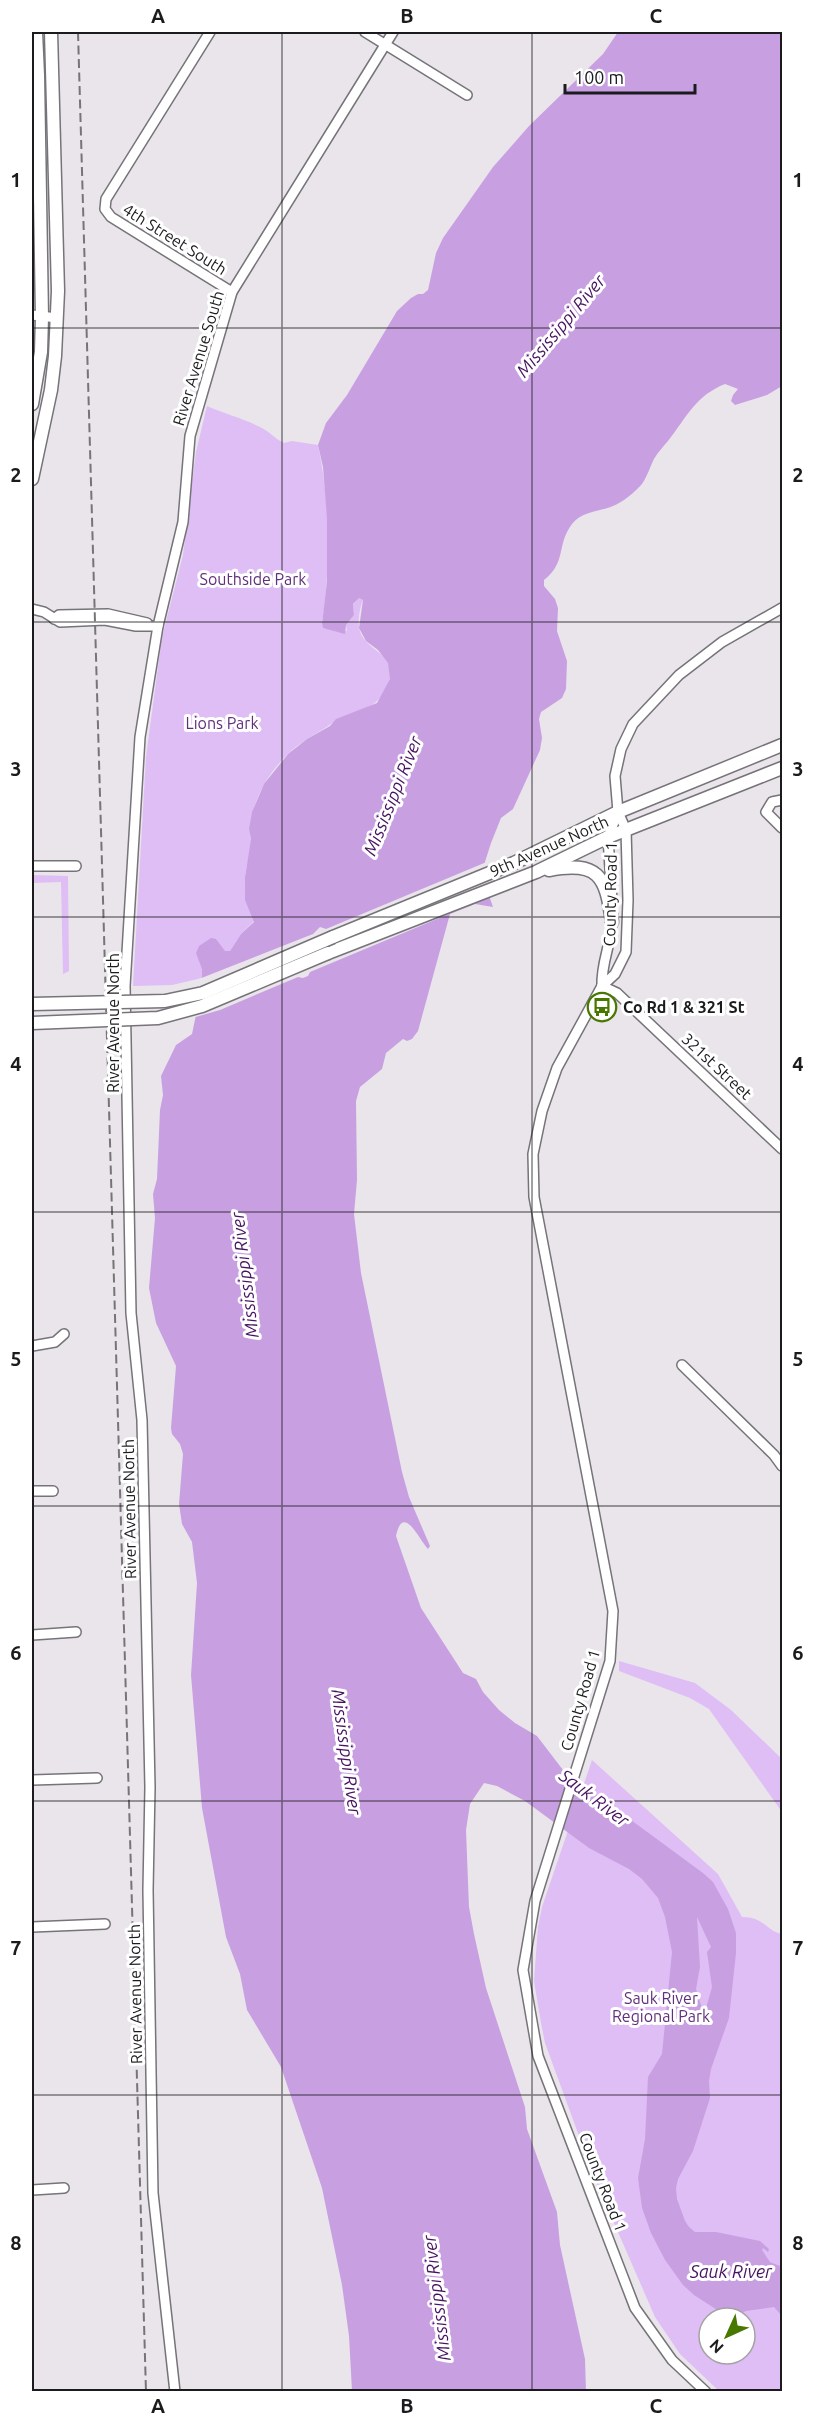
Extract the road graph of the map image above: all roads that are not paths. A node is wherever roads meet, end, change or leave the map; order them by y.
1 (36, 32) edge
2 (51, 32) edge
3 (210, 32) edge
4 (365, 32) edge
5 (393, 32) edge
6 (385, 44) junction
7 (35, 72) edge
8 (467, 95) dead end
9 (35, 168) edge
10 (232, 292) junction
11 (37, 316) edge
12 (57, 318) junction
13 (32, 404) edge
14 (33, 465) edge
15 (32, 479) edge
16 (783, 608) edge
17 (32, 609) edge
18 (158, 626) junction
19 (783, 745) edge
20 (783, 768) edge
21 (783, 800) edge
22 (618, 812) junction
23 (783, 828) edge
24 (626, 830) junction
25 (608, 837) junction
26 (32, 866) edge
27 (76, 866) dead end
28 (536, 872) junction
29 (612, 922) junction
30 (602, 986) junction
31 (32, 1004) edge
32 (32, 1023) edge
33 (783, 1149) edge
34 (64, 1334) dead end
35 (32, 1346) edge
36 (682, 1365) dead end
37 (783, 1467) edge
38 (32, 1491) edge
39 (53, 1491) dead end
40 (76, 1632) dead end
41 (32, 1635) edge
42 (98, 1778) dead end
43 (32, 1780) edge
44 (105, 1924) dead end
45 (32, 1927) edge
46 (64, 2188) dead end
47 (32, 2190) edge
48 (175, 2391) edge
49 (706, 2391) edge

1 - 7 main road
2 - 12 main road
3 - 10 street, 4th Street South
4 - 6 street
5 - 6 street, River Avenue South
6 - 8 street
6 - 10 street, River Avenue South
7 - 9 main road
9 - 11 main road
10 - 18 street, River Avenue South
11 - 12 street
11 - 13 main road
12 - 14 main road
14 - 15 main road
16 - 22 street
17 - 18 street
18 - 48 street, River Avenue North
19 - 22 main road, 9th Avenue North
20 - 24 main road, 9th Avenue North
21 - 23 street
22 - 24 street
22 - 25 street
22 - 31 main road, 9th Avenue North, bridge
24 - 25 main road, 9th Avenue North
24 - 30 street, County Road 1
25 - 28 main road, 9th Avenue North
25 - 29 street, County Road 1
26 - 27 street
28 - 29 main road
28 - 32 main road, 9th Avenue North, bridge
29 - 30 street, County Road 1
30 - 33 street, 321st Street
30 - 49 street, County Road 1
34 - 35 street
36 - 37 street
38 - 39 street
40 - 41 street
42 - 43 street
44 - 45 street
46 - 47 street

